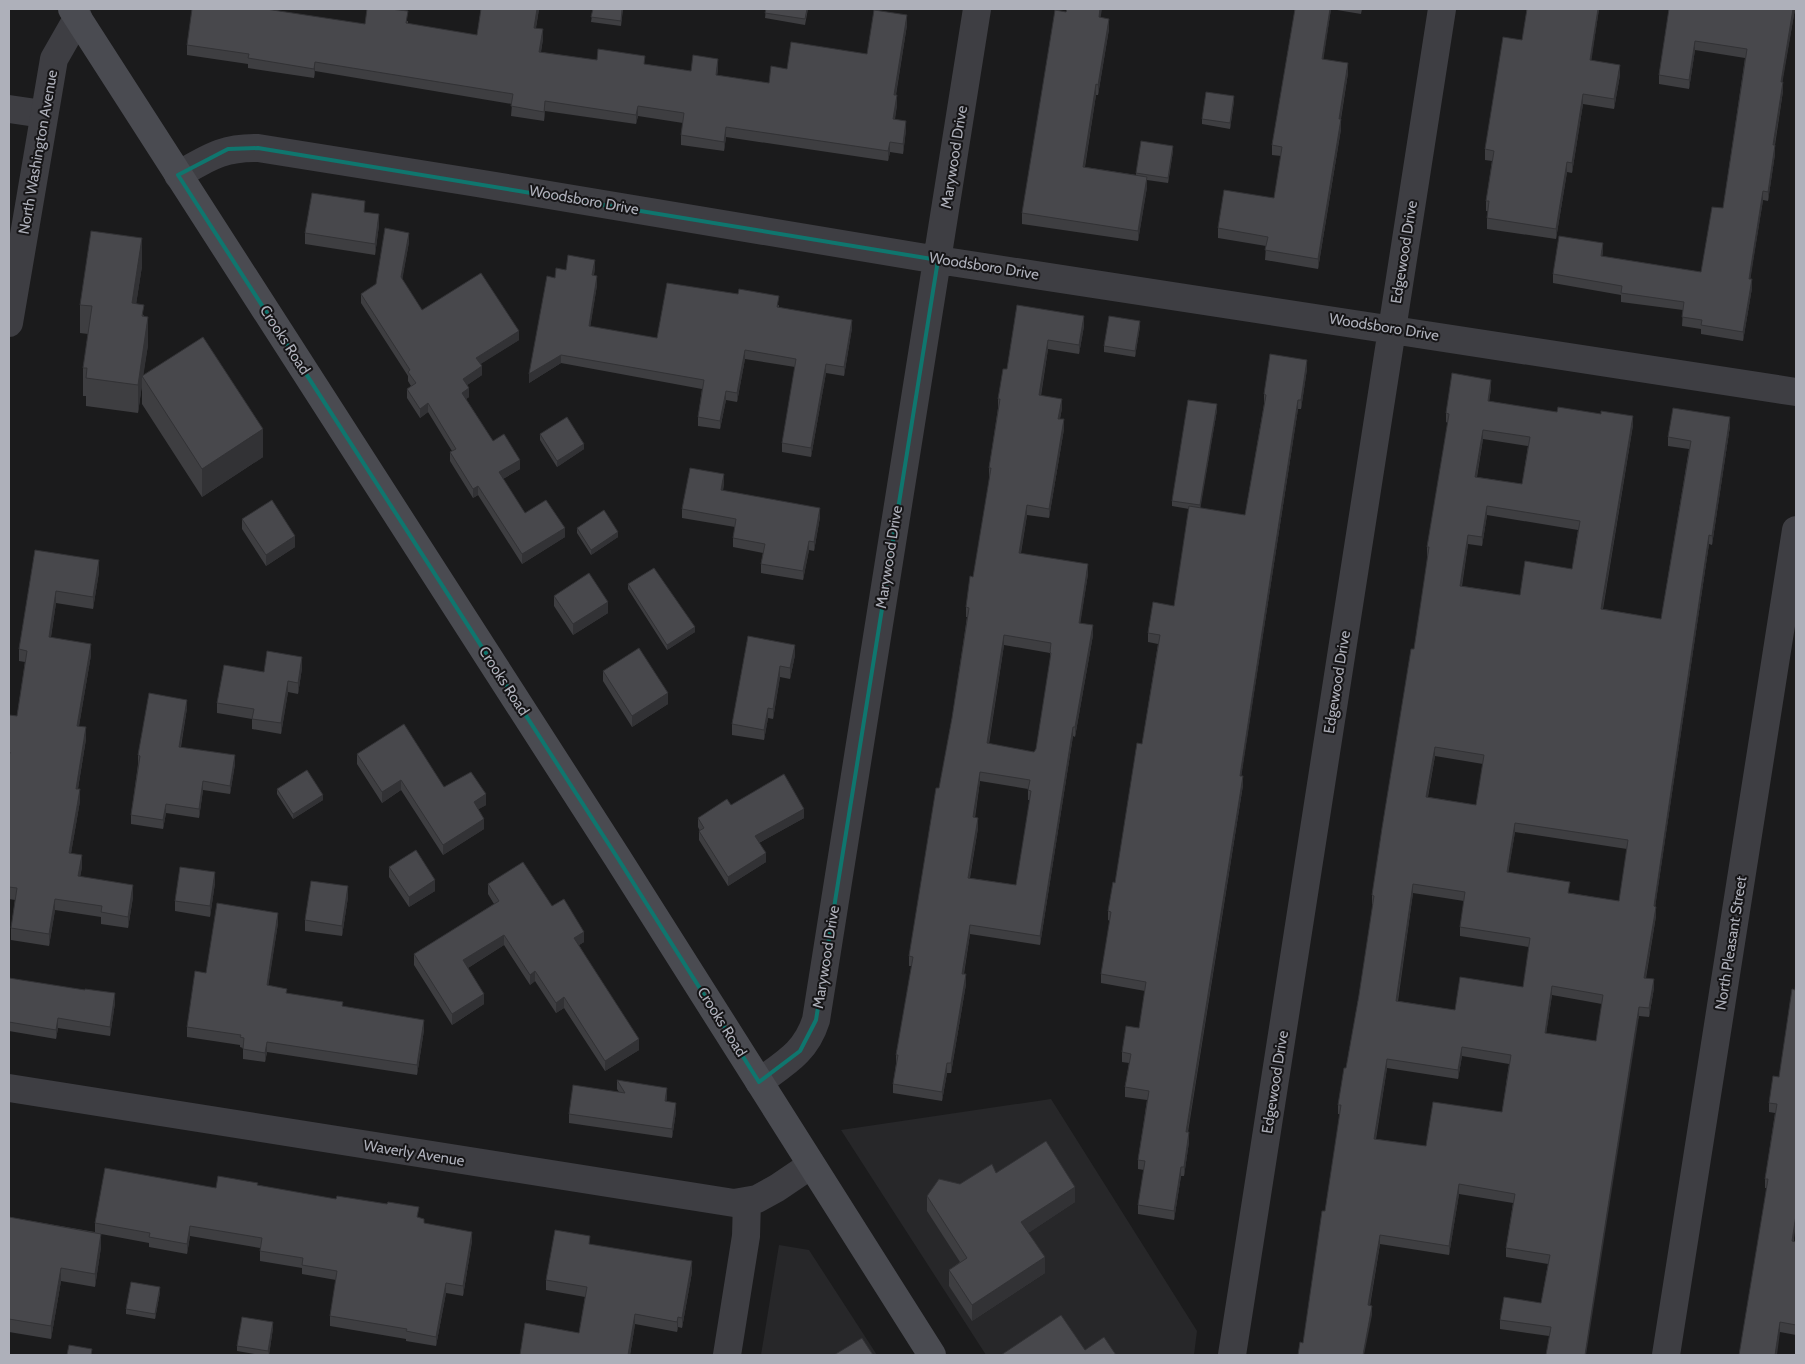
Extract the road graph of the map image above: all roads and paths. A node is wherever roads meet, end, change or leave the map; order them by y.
1 (977, 9) edge
2 (1442, 9) edge
3 (75, 13) edge
4 (9, 109) edge
5 (43, 114) junction
6 (178, 175) junction
7 (938, 260) junction
8 (9, 323) edge
9 (1393, 329) junction
10 (1796, 392) edge
11 (1796, 530) edge
12 (759, 1082) junction
13 (9, 1088) edge
14 (811, 1165) junction
15 (747, 1202) junction
16 (727, 1355) edge
17 (932, 1355) edge
18 (1232, 1355) edge
19 (1666, 1355) edge

1 - 7 street, Marywood Drive
2 - 9 street, Edgewood Drive
3 - 5 street, North Washington Avenue
3 - 6 main road, Crooks Road
4 - 5 street
5 - 8 street, North Washington Avenue
6 - 7 street, Woodsboro Drive
6 - 12 main road, Crooks Road
7 - 9 street, Woodsboro Drive
7 - 12 street, Marywood Drive
9 - 10 street, Woodsboro Drive
9 - 18 street, Edgewood Drive
11 - 19 street, North Pleasant Street
12 - 14 main road, Crooks Road
13 - 15 street, Waverly Avenue
14 - 15 street, Waverly Avenue
14 - 17 main road, Crooks Road
15 - 16 street

